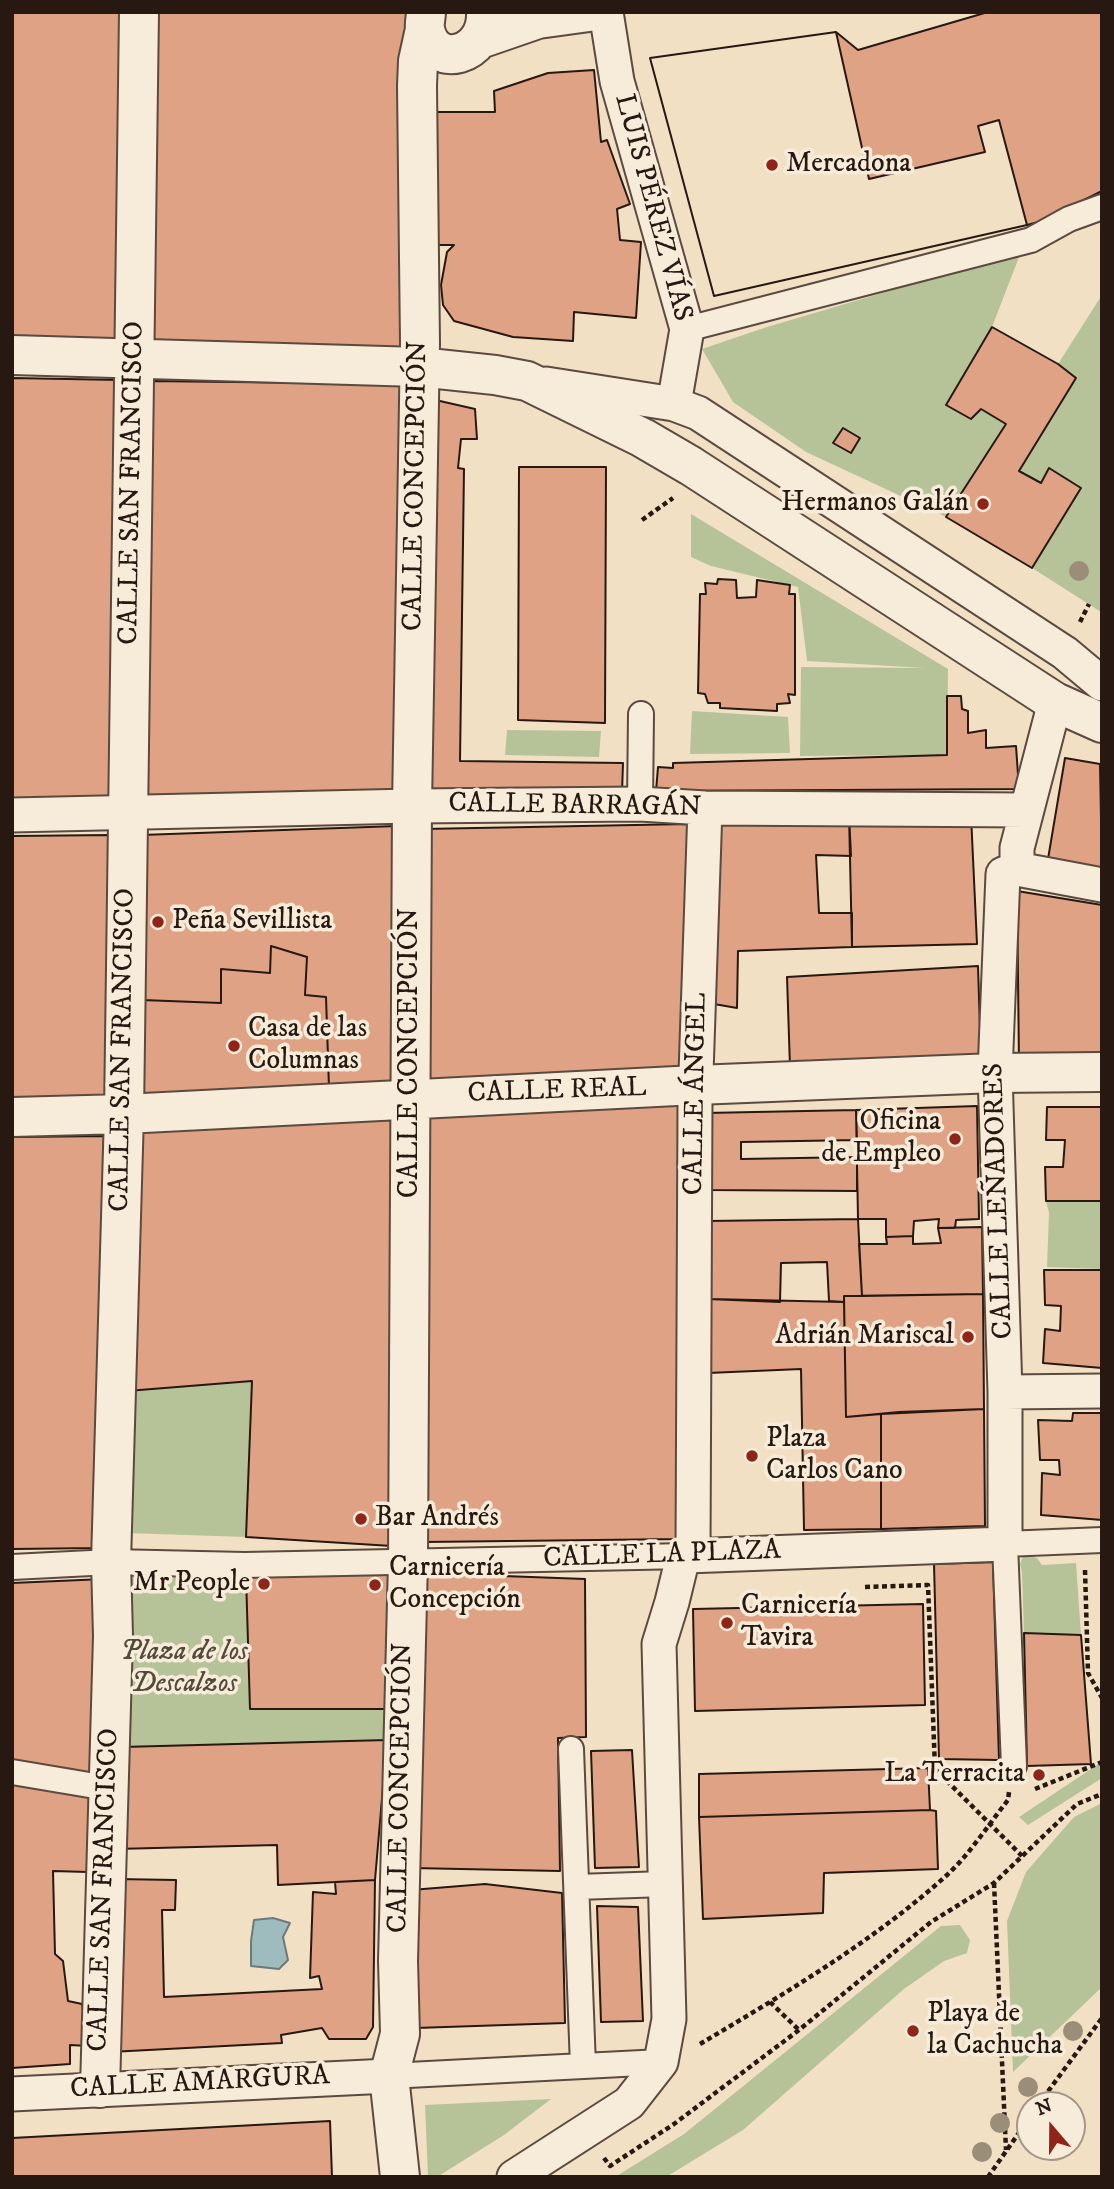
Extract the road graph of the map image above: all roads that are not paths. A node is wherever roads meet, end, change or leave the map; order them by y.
1 (139, 12) edge
2 (589, 12) edge
3 (606, 12) edge
4 (524, 15) edge
5 (426, 21) edge
6 (483, 25) edge
7 (1102, 207) edge
8 (687, 329) junction
9 (12, 355) edge
10 (135, 357) junction
11 (419, 367) junction
12 (527, 381) junction
13 (674, 404) junction
14 (1102, 684) edge
15 (1055, 702) junction
16 (641, 714) dead end
17 (1102, 723) edge
18 (640, 804) junction
19 (412, 806) junction
20 (705, 808) junction
21 (1027, 810) junction
22 (129, 812) junction
23 (12, 815) edge
24 (1017, 869) junction
25 (1102, 885) edge
26 (1102, 1072) edge
27 (995, 1073) junction
28 (696, 1085) junction
29 (410, 1098) junction
30 (124, 1114) junction
31 (12, 1117) edge
32 (1102, 1391) edge
33 (1005, 1392) junction
34 (1093, 1541) edge
35 (1005, 1544) junction
36 (687, 1556) junction
37 (408, 1561) junction
38 (111, 1562) junction
39 (12, 1567) edge
40 (571, 1749) dead end
41 (1014, 1766) road end
42 (12, 1772) edge
43 (107, 1788) junction
44 (666, 1884) junction
45 (577, 1886) junction
46 (661, 2062) junction
47 (583, 2066) junction
48 (388, 2076) junction
49 (100, 2088) junction
50 (12, 2094) edge
51 (400, 2177) edge
52 (514, 2177) edge

1 - 10 street, CALLE SAN FRANCISCO
2 - 4 street
3 - 8 street, LUIS PÉREZ VÍAS
4 - 6 street
5 - 6 street
5 - 11 street, CALLE CONCEPCIÓN
7 - 8 street
8 - 13 street, LUIS PÉREZ VÍAS
9 - 10 street
10 - 11 street
10 - 22 street, CALLE SAN FRANCISCO
11 - 12 street
11 - 19 street, CALLE CONCEPCIÓN
12 - 13 street
12 - 15 street
13 - 14 street
15 - 17 street
15 - 21 street
16 - 18 street
18 - 19 street, CALLE BARRAGÁN
18 - 20 street, CALLE BARRAGÁN
19 - 22 street, CALLE BARRAGÁN
19 - 29 street, CALLE CONCEPCIÓN
20 - 21 street, CALLE BARRAGÁN
20 - 28 street, CALLE ÁNGEL
21 - 24 street
22 - 23 street, CALLE BARRAGÁN
22 - 30 street, CALLE SAN FRANCISCO
24 - 25 street
24 - 27 street, CALLE LEÑADORES
26 - 27 street, CALLE REAL
27 - 28 street, CALLE REAL
27 - 33 street, CALLE LEÑADORES
28 - 29 street, CALLE REAL
28 - 36 street, CALLE ÁNGEL
29 - 30 street, CALLE REAL
29 - 37 street, CALLE CONCEPCIÓN
30 - 31 street, CALLE REAL
30 - 38 street, CALLE SAN FRANCISCO
32 - 33 street
33 - 35 street, CALLE LEÑADORES
34 - 35 street, CALLE LA PLAZA
35 - 36 street, CALLE LA PLAZA
35 - 41 street
36 - 37 street, CALLE LA PLAZA
36 - 44 street, CALLE ÁNGEL
37 - 38 street, CALLE LA PLAZA
37 - 48 street, CALLE CONCEPCIÓN
38 - 39 street, CALLE LA PLAZA
38 - 43 street, CALLE SAN FRANCISCO
40 - 45 street
42 - 43 street
43 - 49 street, CALLE SAN FRANCISCO
44 - 45 street
44 - 46 street, CALLE ÁNGEL
45 - 47 street
46 - 47 street
46 - 52 street
47 - 48 street
48 - 49 street, CALLE AMARGURA
48 - 51 street
49 - 50 street, CALLE AMARGURA

